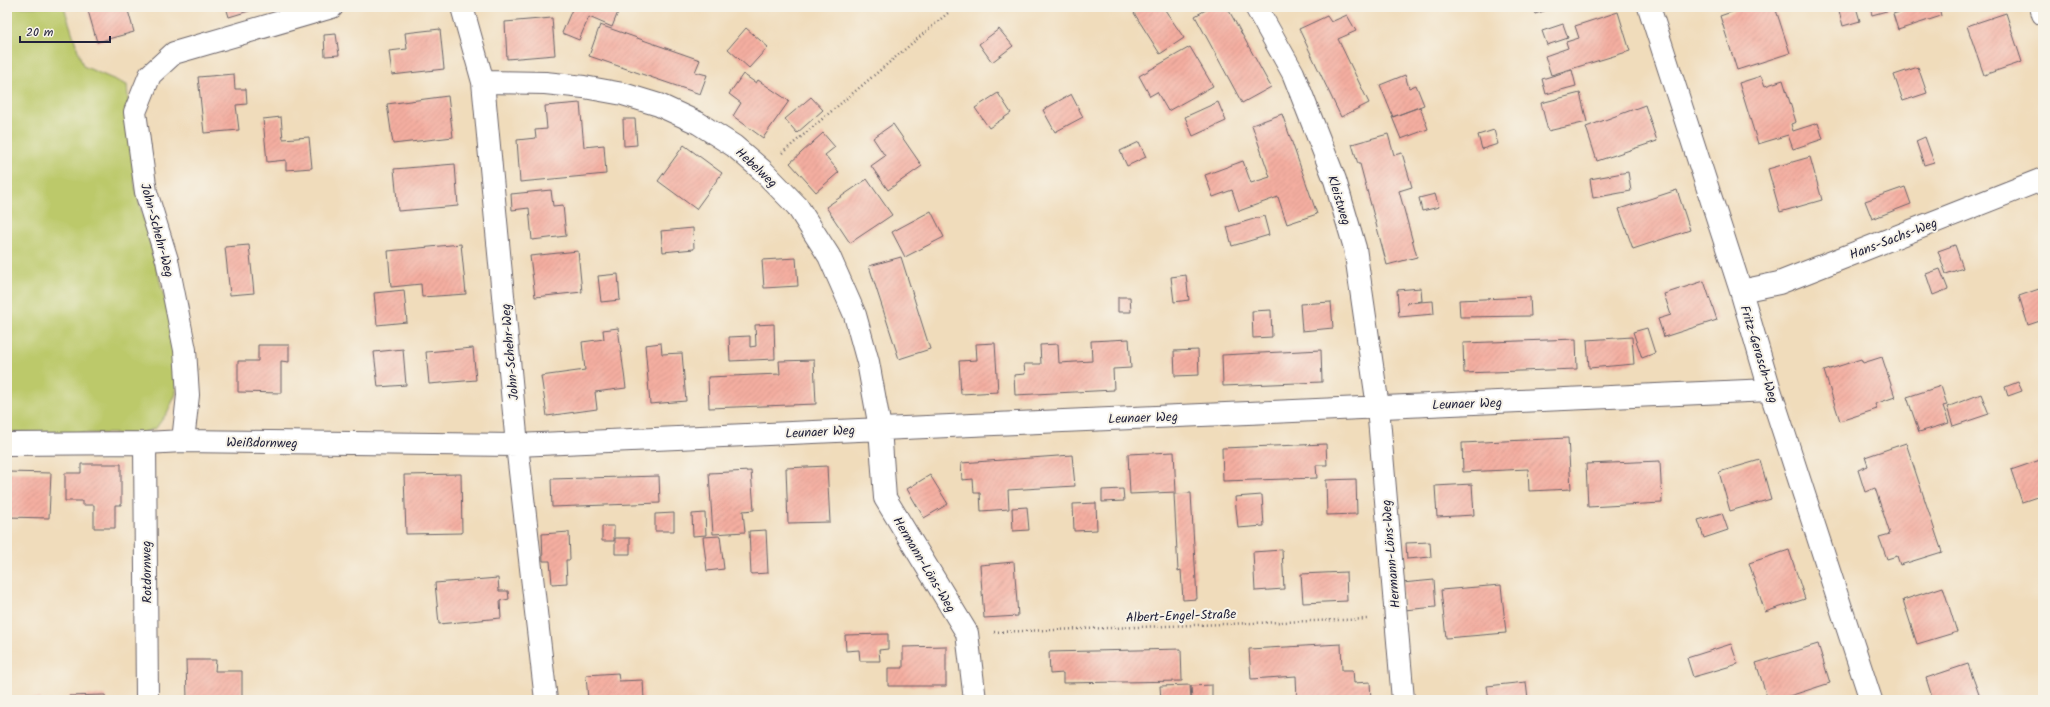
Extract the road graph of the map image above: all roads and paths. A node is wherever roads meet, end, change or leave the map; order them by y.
1 (332, 7) edge
2 (462, 7) edge
3 (955, 7) edge
4 (1256, 7) edge
5 (1649, 7) edge
6 (2041, 7) edge
7 (2043, 14) edge
8 (483, 82) junction
9 (762, 170) junction
10 (2043, 179) edge
11 (1741, 291) junction
12 (1770, 390) junction
13 (1378, 407) junction
14 (880, 428) junction
15 (183, 441) junction
16 (145, 443) junction
17 (7, 444) edge
18 (517, 445) junction
19 (1396, 618) junction
20 (967, 633) junction
21 (1867, 699) edge
22 (147, 700) edge
23 (546, 700) edge
24 (975, 700) edge
25 (1403, 700) edge

1 - 15 street, John-Schehr-Weg
2 - 8 street, John-Schehr-Weg
3 - 9 path
4 - 13 street, Kleistweg
5 - 11 street, Fritz-Gerasch-Weg
6 - 7 street
8 - 9 street, Hebelweg
8 - 18 street, John-Schehr-Weg
9 - 14 street, Hebelweg
10 - 11 street, Hans-Sachs-Weg
11 - 12 street, Fritz-Gerasch-Weg
12 - 13 street, Leunaer Weg
12 - 21 street, Fritz-Gerasch-Weg
13 - 14 street, Leunaer Weg
13 - 19 street, Hermann-Löns-Weg
14 - 18 street, Leunaer Weg
14 - 20 street, Hermann-Löns-Weg
15 - 16 street, Weißdornweg
15 - 18 street, Weißdornweg
16 - 17 street, Weißdornweg
16 - 22 street, Rotdornweg
18 - 23 street, John-Schehr-Weg
19 - 20 path, Albert-Engel-Straße
19 - 25 street, Hermann-Löns-Weg
20 - 24 street, Hermann-Löns-Weg

